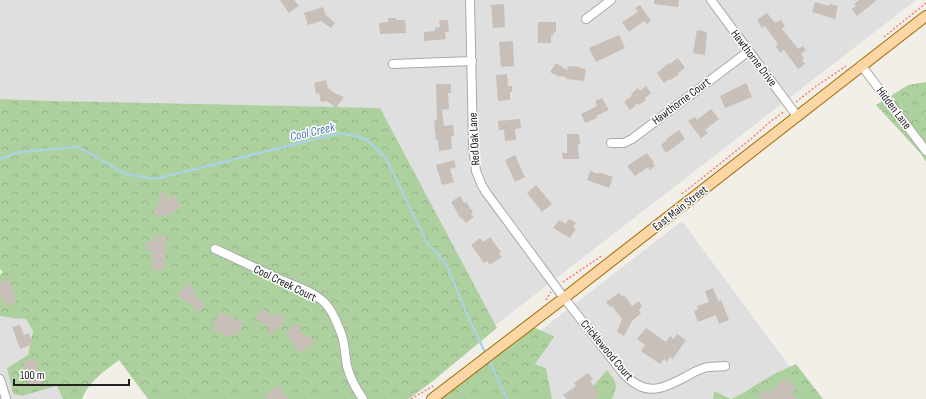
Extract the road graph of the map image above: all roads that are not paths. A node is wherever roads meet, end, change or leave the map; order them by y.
1 (470, 0) edge
2 (611, 0) edge
3 (711, 0) edge
4 (926, 16) edge
5 (586, 19) dead end
6 (748, 51) junction
7 (472, 61) junction
8 (393, 64) dead end
9 (861, 66) junction
10 (797, 116) junction
11 (611, 143) dead end
12 (926, 151) edge
13 (215, 249) dead end
14 (564, 298) junction
15 (725, 366) dead end
16 (0, 379) edge
17 (6, 399) edge
18 (363, 399) edge
19 (432, 399) edge

1 - 7 street, Red Oak Lane
2 - 5 street
3 - 6 street, Hawthorne Drive
4 - 9 main road, East Main Street
6 - 10 street, Hawthorne Drive
6 - 11 street, Hawthorne Court
7 - 8 street
7 - 14 street, Red Oak Lane
9 - 10 main road, East Main Street
9 - 12 street, Hidden Lane
10 - 14 main road, East Main Street
13 - 18 street, Cool Creek Court
14 - 15 street, Cricklewood Court
14 - 19 main road, East Main Street
16 - 17 street

